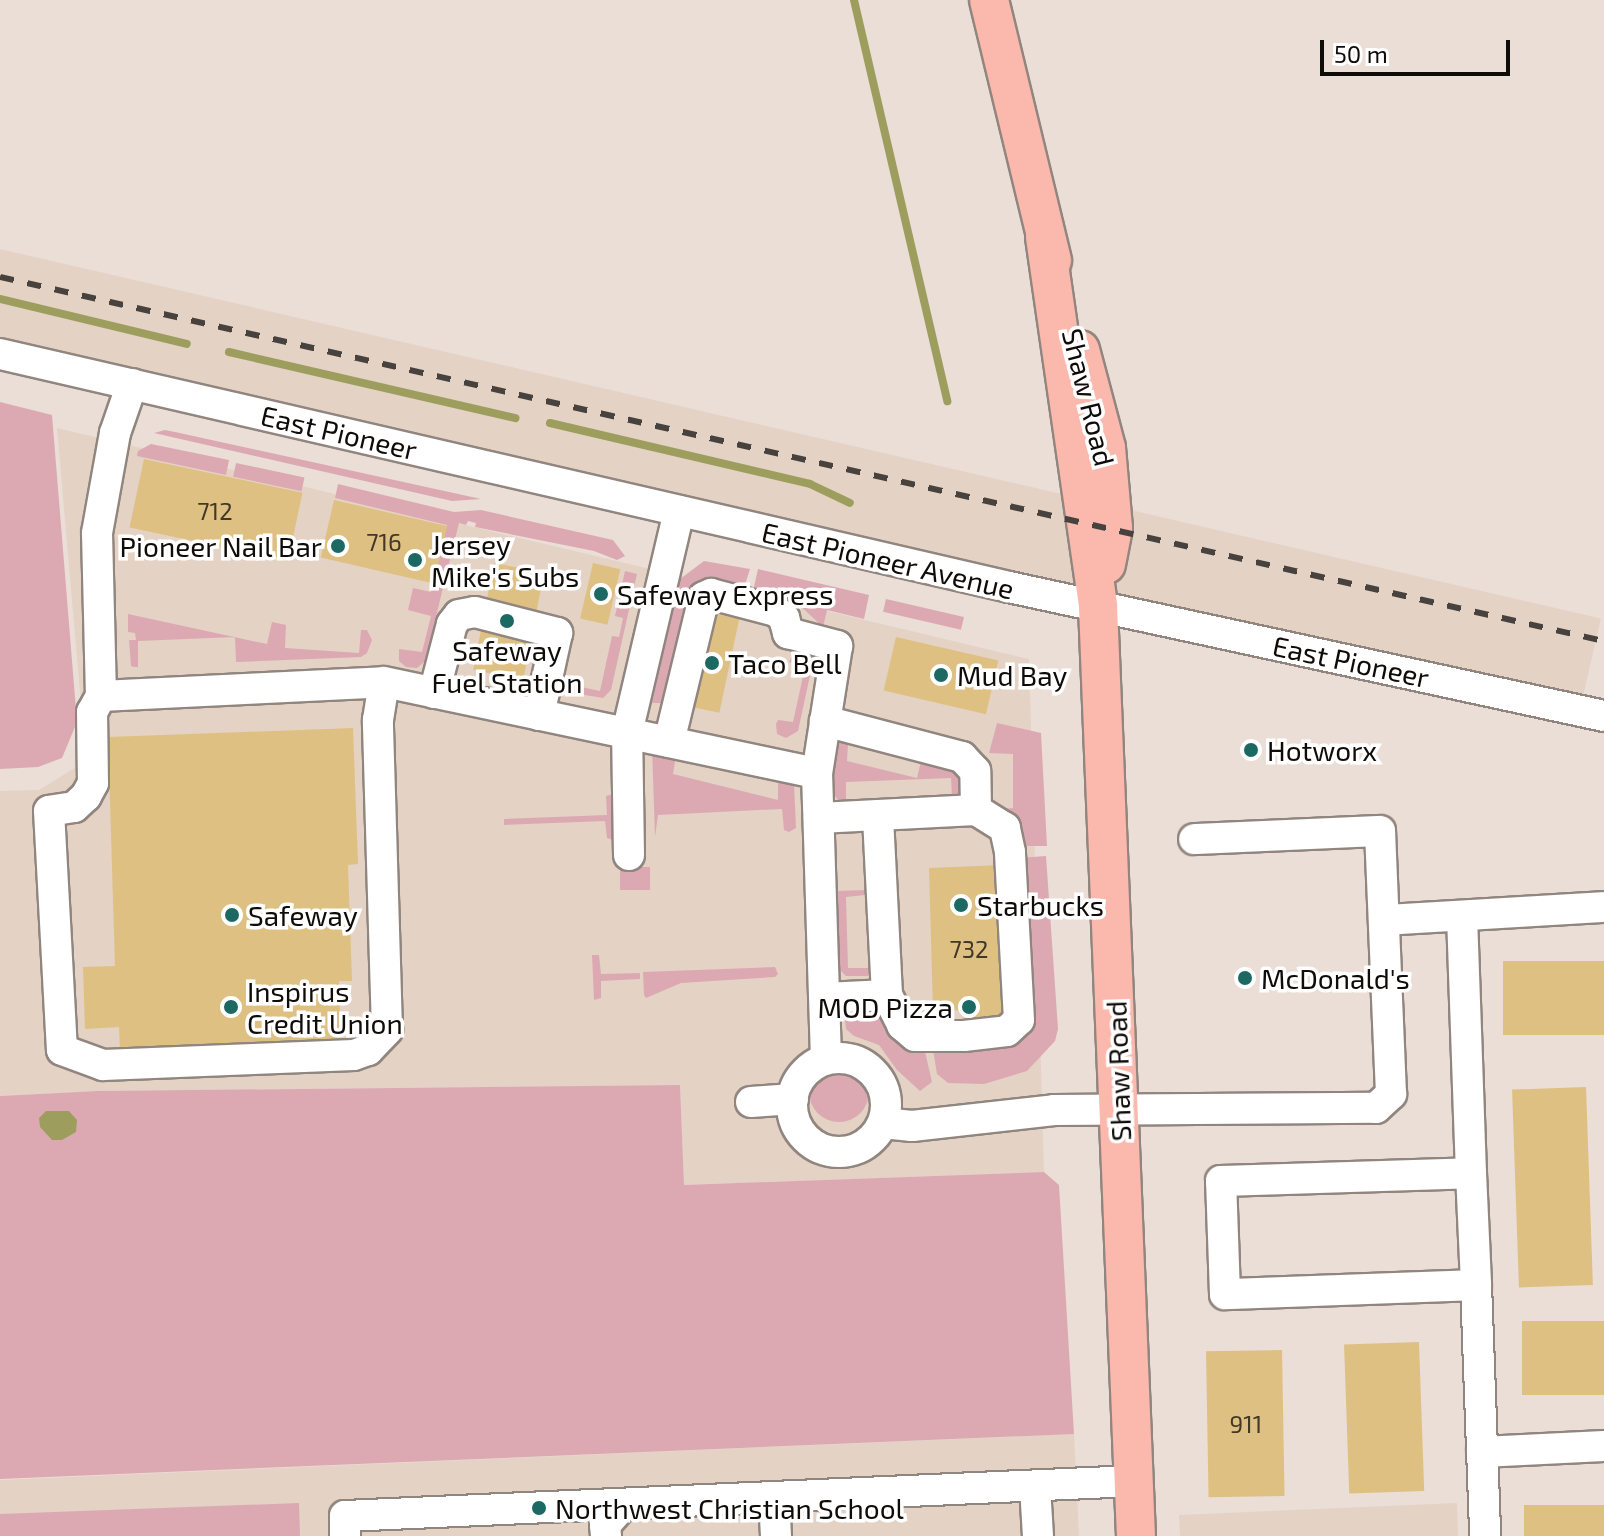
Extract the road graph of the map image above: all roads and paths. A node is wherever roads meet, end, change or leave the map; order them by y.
1 (989, 0) edge
2 (0, 354) edge
3 (132, 384) junction
4 (679, 511) junction
5 (1098, 607) junction
6 (384, 682) junction
7 (434, 693) junction
8 (101, 696) junction
9 (539, 715) junction
10 (1604, 716) edge
11 (825, 721) junction
12 (627, 733) junction
13 (669, 742) junction
14 (817, 773) junction
15 (976, 810) junction
16 (878, 815) junction
17 (819, 818) junction
18 (1194, 839) dead end
19 (629, 855) dead end
20 (1604, 907) edge
21 (1462, 916) junction
22 (1385, 920) junction
23 (887, 995) junction
24 (825, 998) junction
25 (826, 1059) junction
26 (793, 1099) junction
27 (751, 1102) dead end
28 (1118, 1108) junction
29 (883, 1123) junction
30 (1471, 1173) junction
31 (1476, 1285) junction
32 (1604, 1446) edge
33 (1482, 1452) junction
34 (1134, 1481) junction
35 (1035, 1486) junction
36 (774, 1498) junction
37 (624, 1504) junction
38 (424, 1525) edge
39 (345, 1536) edge
40 (606, 1536) edge
41 (776, 1536) edge
42 (1038, 1536) edge
43 (1136, 1536) edge
44 (1485, 1536) edge

1 - 5 main road, Shaw Road
2 - 3 street, East Pioneer
3 - 4 street, East Pioneer
3 - 8 street
4 - 5 street, East Pioneer Avenue
4 - 12 street
5 - 10 street, East Pioneer
5 - 28 main road, Shaw Road
6 - 7 street
6 - 8 street
6 - 8 street
7 - 9 street
7 - 9 street
9 - 12 street
11 - 13 street
11 - 14 street
11 - 15 street
12 - 13 street
12 - 19 street
13 - 14 street
14 - 17 street
15 - 16 street
15 - 23 street
16 - 17 street
16 - 23 street
17 - 24 street
18 - 22 street
20 - 21 street
21 - 22 street
21 - 30 street
22 - 28 street
23 - 24 street
24 - 25 street
25 - 26 street
25 - 29 street
26 - 27 street
26 - 29 street
28 - 29 street
28 - 34 main road, Shaw Road
30 - 31 street
30 - 31 street
31 - 33 street
32 - 33 street
33 - 44 street
34 - 35 street
34 - 43 main road, Shaw Road
35 - 36 street
35 - 42 street
36 - 37 street
36 - 41 street
37 - 38 street
37 - 40 street
38 - 39 street

